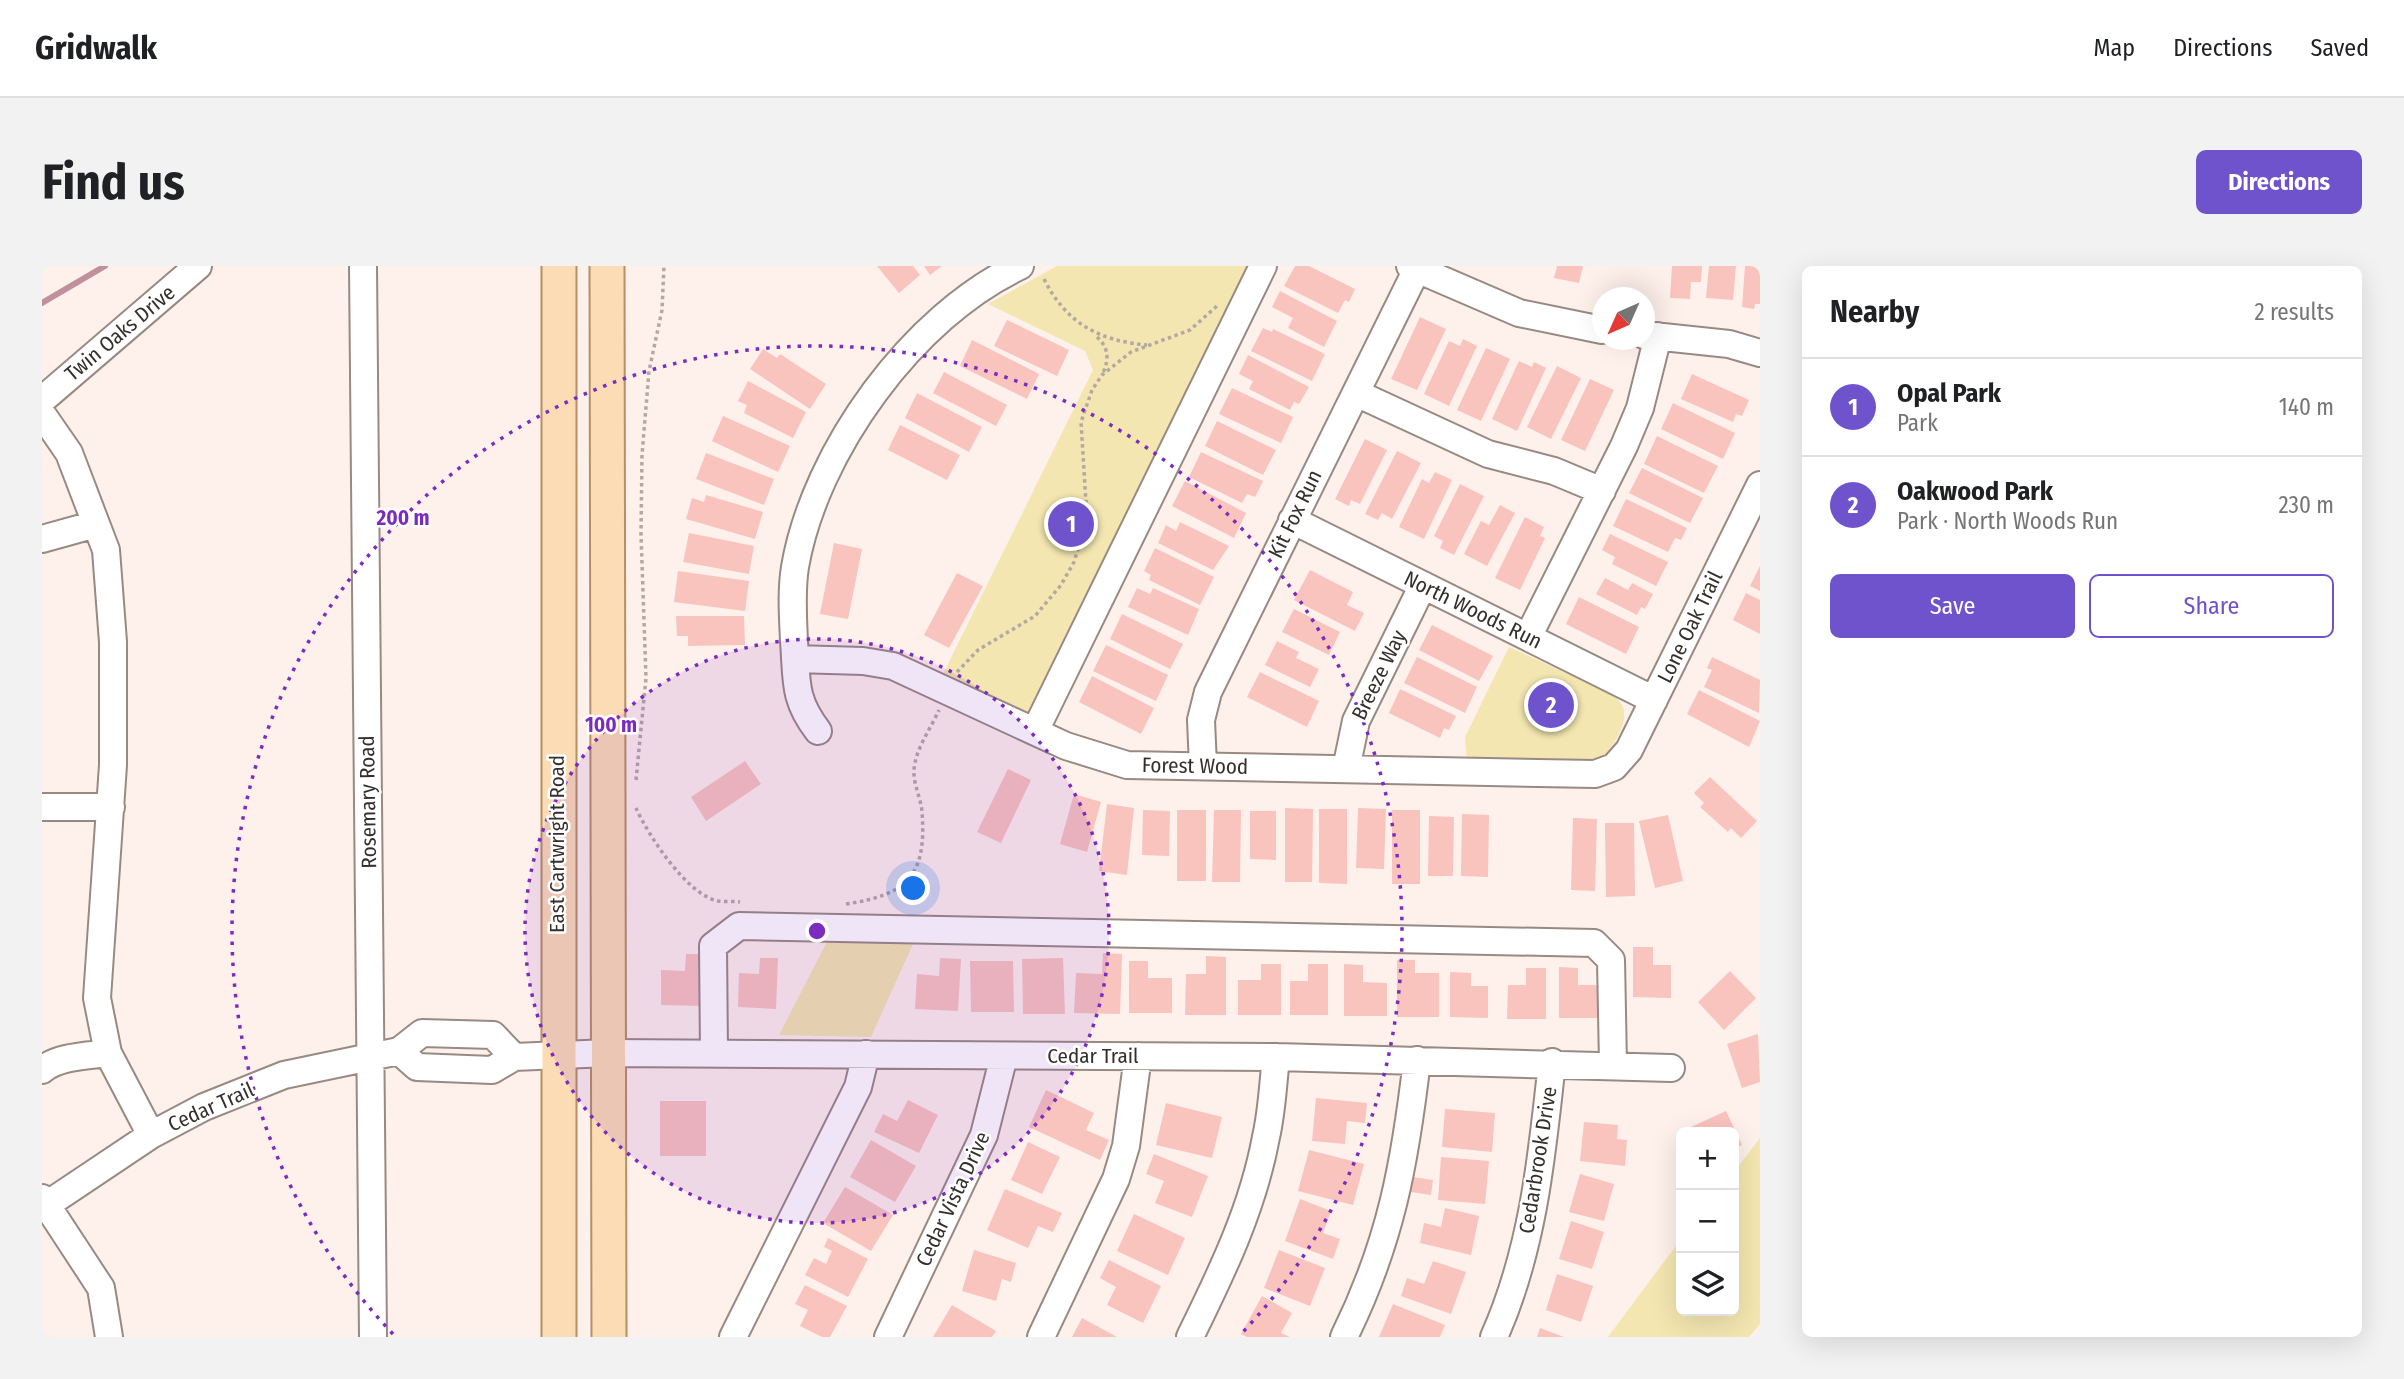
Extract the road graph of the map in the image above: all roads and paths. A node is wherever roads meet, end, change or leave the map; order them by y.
1 (198, 266) edge
2 (363, 266) edge
3 (559, 266) edge
4 (607, 266) edge
5 (664, 266) edge
6 (1020, 266) edge
7 (1264, 266) edge
8 (1414, 268) edge
9 (1044, 279) dead end
10 (1222, 300) dead end
11 (1592, 328) edge
12 (1089, 331) junction
13 (1655, 335) edge
14 (1149, 345) junction
15 (1649, 350) edge
16 (1760, 353) edge
17 (1102, 375) junction
18 (1356, 393) junction
19 (42, 400) edge
20 (42, 414) edge
21 (1760, 485) edge
22 (1602, 491) junction
23 (1293, 520) junction
24 (96, 524) junction
25 (42, 538) edge
26 (1423, 585) junction
27 (1528, 637) junction
28 (795, 659) junction
29 (955, 676) dead end
30 (1654, 700) junction
31 (941, 705) dead end
32 (818, 731) dead end
33 (1035, 731) junction
34 (1203, 766) junction
35 (1614, 767) joint
36 (1346, 769) junction
37 (635, 790) dead end
38 (634, 803) dead end
39 (42, 807) edge
40 (110, 807) junction
41 (743, 902) dead end
42 (834, 904) dead end
43 (108, 1053) junction
44 (609, 1053) junction
45 (714, 1053) junction
46 (866, 1054) junction
47 (371, 1056) junction
48 (559, 1056) junction
49 (1003, 1056) junction
50 (1138, 1056) junction
51 (1276, 1057) junction
52 (1417, 1060) junction
53 (1552, 1062) junction
54 (1613, 1065) junction
55 (1671, 1068) dead end
56 (42, 1070) edge
57 (151, 1135) junction
58 (43, 1204) edge
59 (108, 1337) edge
60 (373, 1337) edge
61 (559, 1337) edge
62 (609, 1337) edge
63 (733, 1337) edge
64 (888, 1337) edge
65 (1041, 1337) edge
66 (1190, 1337) edge
67 (1344, 1337) edge
68 (1494, 1337) edge

1 - 19 street, Twin Oaks Drive
2 - 47 street, Rosemary Road
3 - 48 main road, East Cartwright Road
4 - 44 main road
5 - 37 path
6 - 28 street
7 - 33 street
8 - 11 street
8 - 18 street, Kit Fox Run
9 - 12 path
10 - 14 path
12 - 14 path
12 - 17 path
13 - 16 street
14 - 17 path
15 - 22 street
17 - 29 path
18 - 22 street
18 - 23 street, Kit Fox Run
20 - 24 street
21 - 30 street, Lone Oak Trail
22 - 27 street
23 - 26 street, North Woods Run
23 - 34 street, Kit Fox Run
24 - 25 street
24 - 40 street
26 - 27 street, North Woods Run
26 - 36 street, Breeze Way
27 - 30 street, North Woods Run
28 - 32 street
28 - 33 street, Forest Wood
30 - 35 street, Lone Oak Trail
31 - 42 path
33 - 34 street, Forest Wood
34 - 36 street, Forest Wood
35 - 36 street, Forest Wood
38 - 41 path
39 - 40 street
40 - 43 street
43 - 56 street
43 - 57 street
44 - 45 street, Cedar Trail
44 - 48 street, Cedar Trail
44 - 62 main road
45 - 46 street, Cedar Trail
45 - 54 street
46 - 49 street, Cedar Trail
46 - 63 street
47 - 48 street, Cedar Trail
47 - 57 street, Cedar Trail
47 - 60 street, Rosemary Road
48 - 61 main road, East Cartwright Road
49 - 50 street, Cedar Trail
49 - 64 street, Cedar Vista Drive
50 - 51 street, Cedar Trail
50 - 65 street
51 - 52 street, Cedar Trail
51 - 66 street
52 - 53 street, Cedar Trail
52 - 67 street
53 - 54 street, Cedar Trail
53 - 68 street, Cedarbrook Drive
54 - 55 street, Cedar Trail
57 - 58 street, Cedar Trail
58 - 59 street

